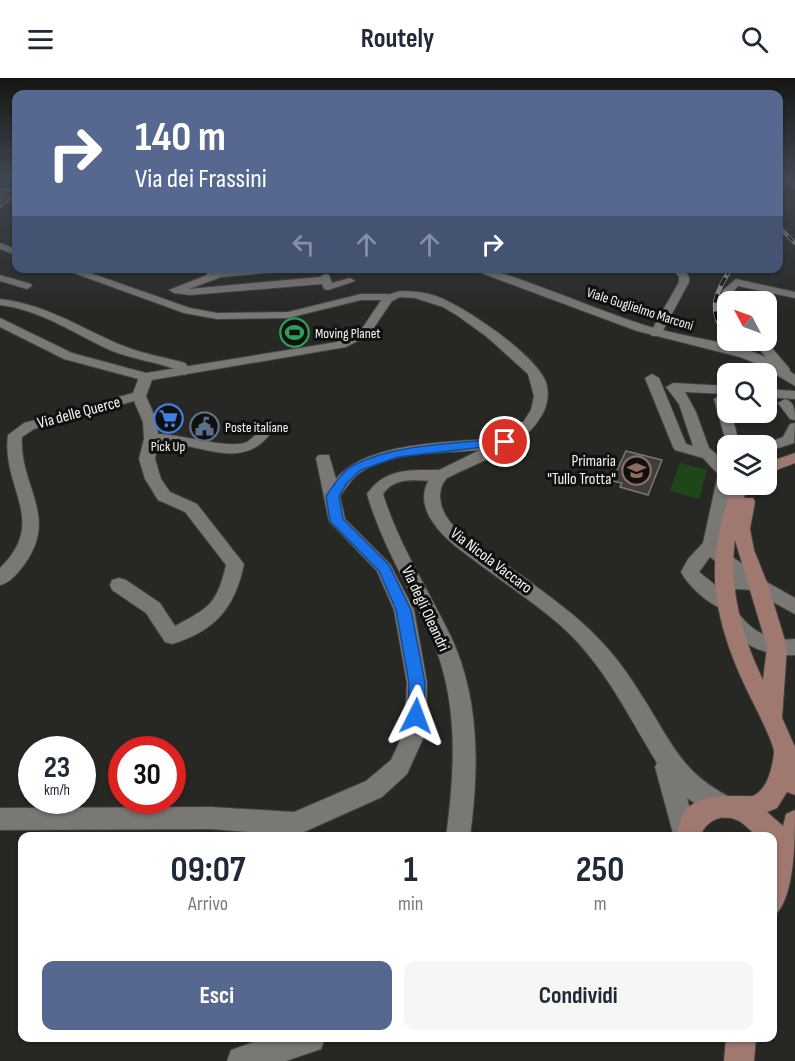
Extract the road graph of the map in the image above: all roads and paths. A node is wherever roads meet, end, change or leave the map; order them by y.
1 (78, 273) edge
2 (99, 273) edge
3 (212, 273) edge
4 (231, 273) edge
5 (319, 273) edge
6 (489, 273) edge
7 (681, 273) edge
8 (91, 277) junction
9 (0, 278) edge
10 (350, 281) dead end
11 (27, 286) dead end
12 (325, 286) junction
13 (727, 291) edge
14 (777, 291) edge
15 (777, 291) edge
16 (795, 295) edge
17 (387, 297) junction
18 (0, 302) edge
19 (0, 322) edge
20 (656, 333) junction
21 (768, 351) edge
22 (185, 371) junction
23 (789, 374) edge
24 (146, 377) junction
25 (652, 378) dead end
26 (795, 382) edge
27 (717, 393) edge
28 (139, 396) junction
29 (790, 399) edge
30 (795, 416) edge
31 (270, 424) dead end
32 (795, 427) edge
33 (151, 439) junction
34 (505, 442) junction
35 (777, 444) edge
36 (795, 450) edge
37 (707, 455) junction
38 (324, 458) dead end
39 (795, 458) edge
40 (777, 460) edge
41 (717, 461) edge
42 (777, 462) edge
43 (441, 475) junction
44 (722, 495) edge
45 (738, 495) edge
46 (749, 495) edge
47 (333, 496) junction
48 (712, 543) junction
49 (723, 559) junction
50 (0, 579) edge
51 (119, 585) dead end
52 (759, 585) junction
53 (726, 604) junction
54 (795, 607) edge
55 (786, 647) edge
56 (773, 719) junction
57 (783, 747) junction
58 (662, 751) junction
59 (795, 784) edge
60 (732, 808) junction
61 (0, 819) edge
62 (795, 822) edge
63 (297, 831) edge
64 (459, 832) edge
65 (686, 832) edge
66 (688, 832) edge
67 (774, 832) edge
68 (777, 838) edge
69 (779, 888) edge
70 (298, 1042) edge
71 (741, 1042) edge
72 (242, 1061) edge
73 (740, 1061) edge

1 - 8 street
2 - 8 street
3 - 4 street
3 - 12 street
5 - 12 street
6 - 20 street, Viale Guglielmo Marconi
7 - 20 street
8 - 17 street
9 - 11 street
10 - 12 street
13 - 14 street
15 - 16 street
17 - 22 street
17 - 34 street
18 - 22 street
19 - 24 street
20 - 23 street, Viale Guglielmo Marconi
21 - 23 street
22 - 24 street
23 - 26 street, Viale Guglielmo Marconi
24 - 28 street, Via delle Querce
25 - 37 street
27 - 37 street
28 - 33 street
28 - 50 street, Via delle Querce
29 - 30 street
31 - 33 street
32 - 35 street
33 - 51 street
34 - 43 street
34 - 47 street
36 - 40 main road
37 - 41 street
38 - 47 street
39 - 42 main road
43 - 58 street, Via Nicola Vaccaro
43 - 64 street, Via degli Oleandri
44 - 48 street
45 - 49 main road
46 - 52 main road
47 - 63 street
48 - 49 street
48 - 53 street
49 - 52 street
49 - 53 main road
52 - 53 street
52 - 54 street
52 - 55 main road
53 - 55 street
53 - 56 main road
55 - 56 main road
56 - 57 main road
57 - 59 main road
57 - 60 main road
58 - 60 street, Via Nicola Vaccaro
58 - 65 street, Via Nicola Vaccaro
60 - 66 main road
60 - 67 main road
61 - 63 street
62 - 69 main road
68 - 69 main road
70 - 72 street
71 - 73 main road

